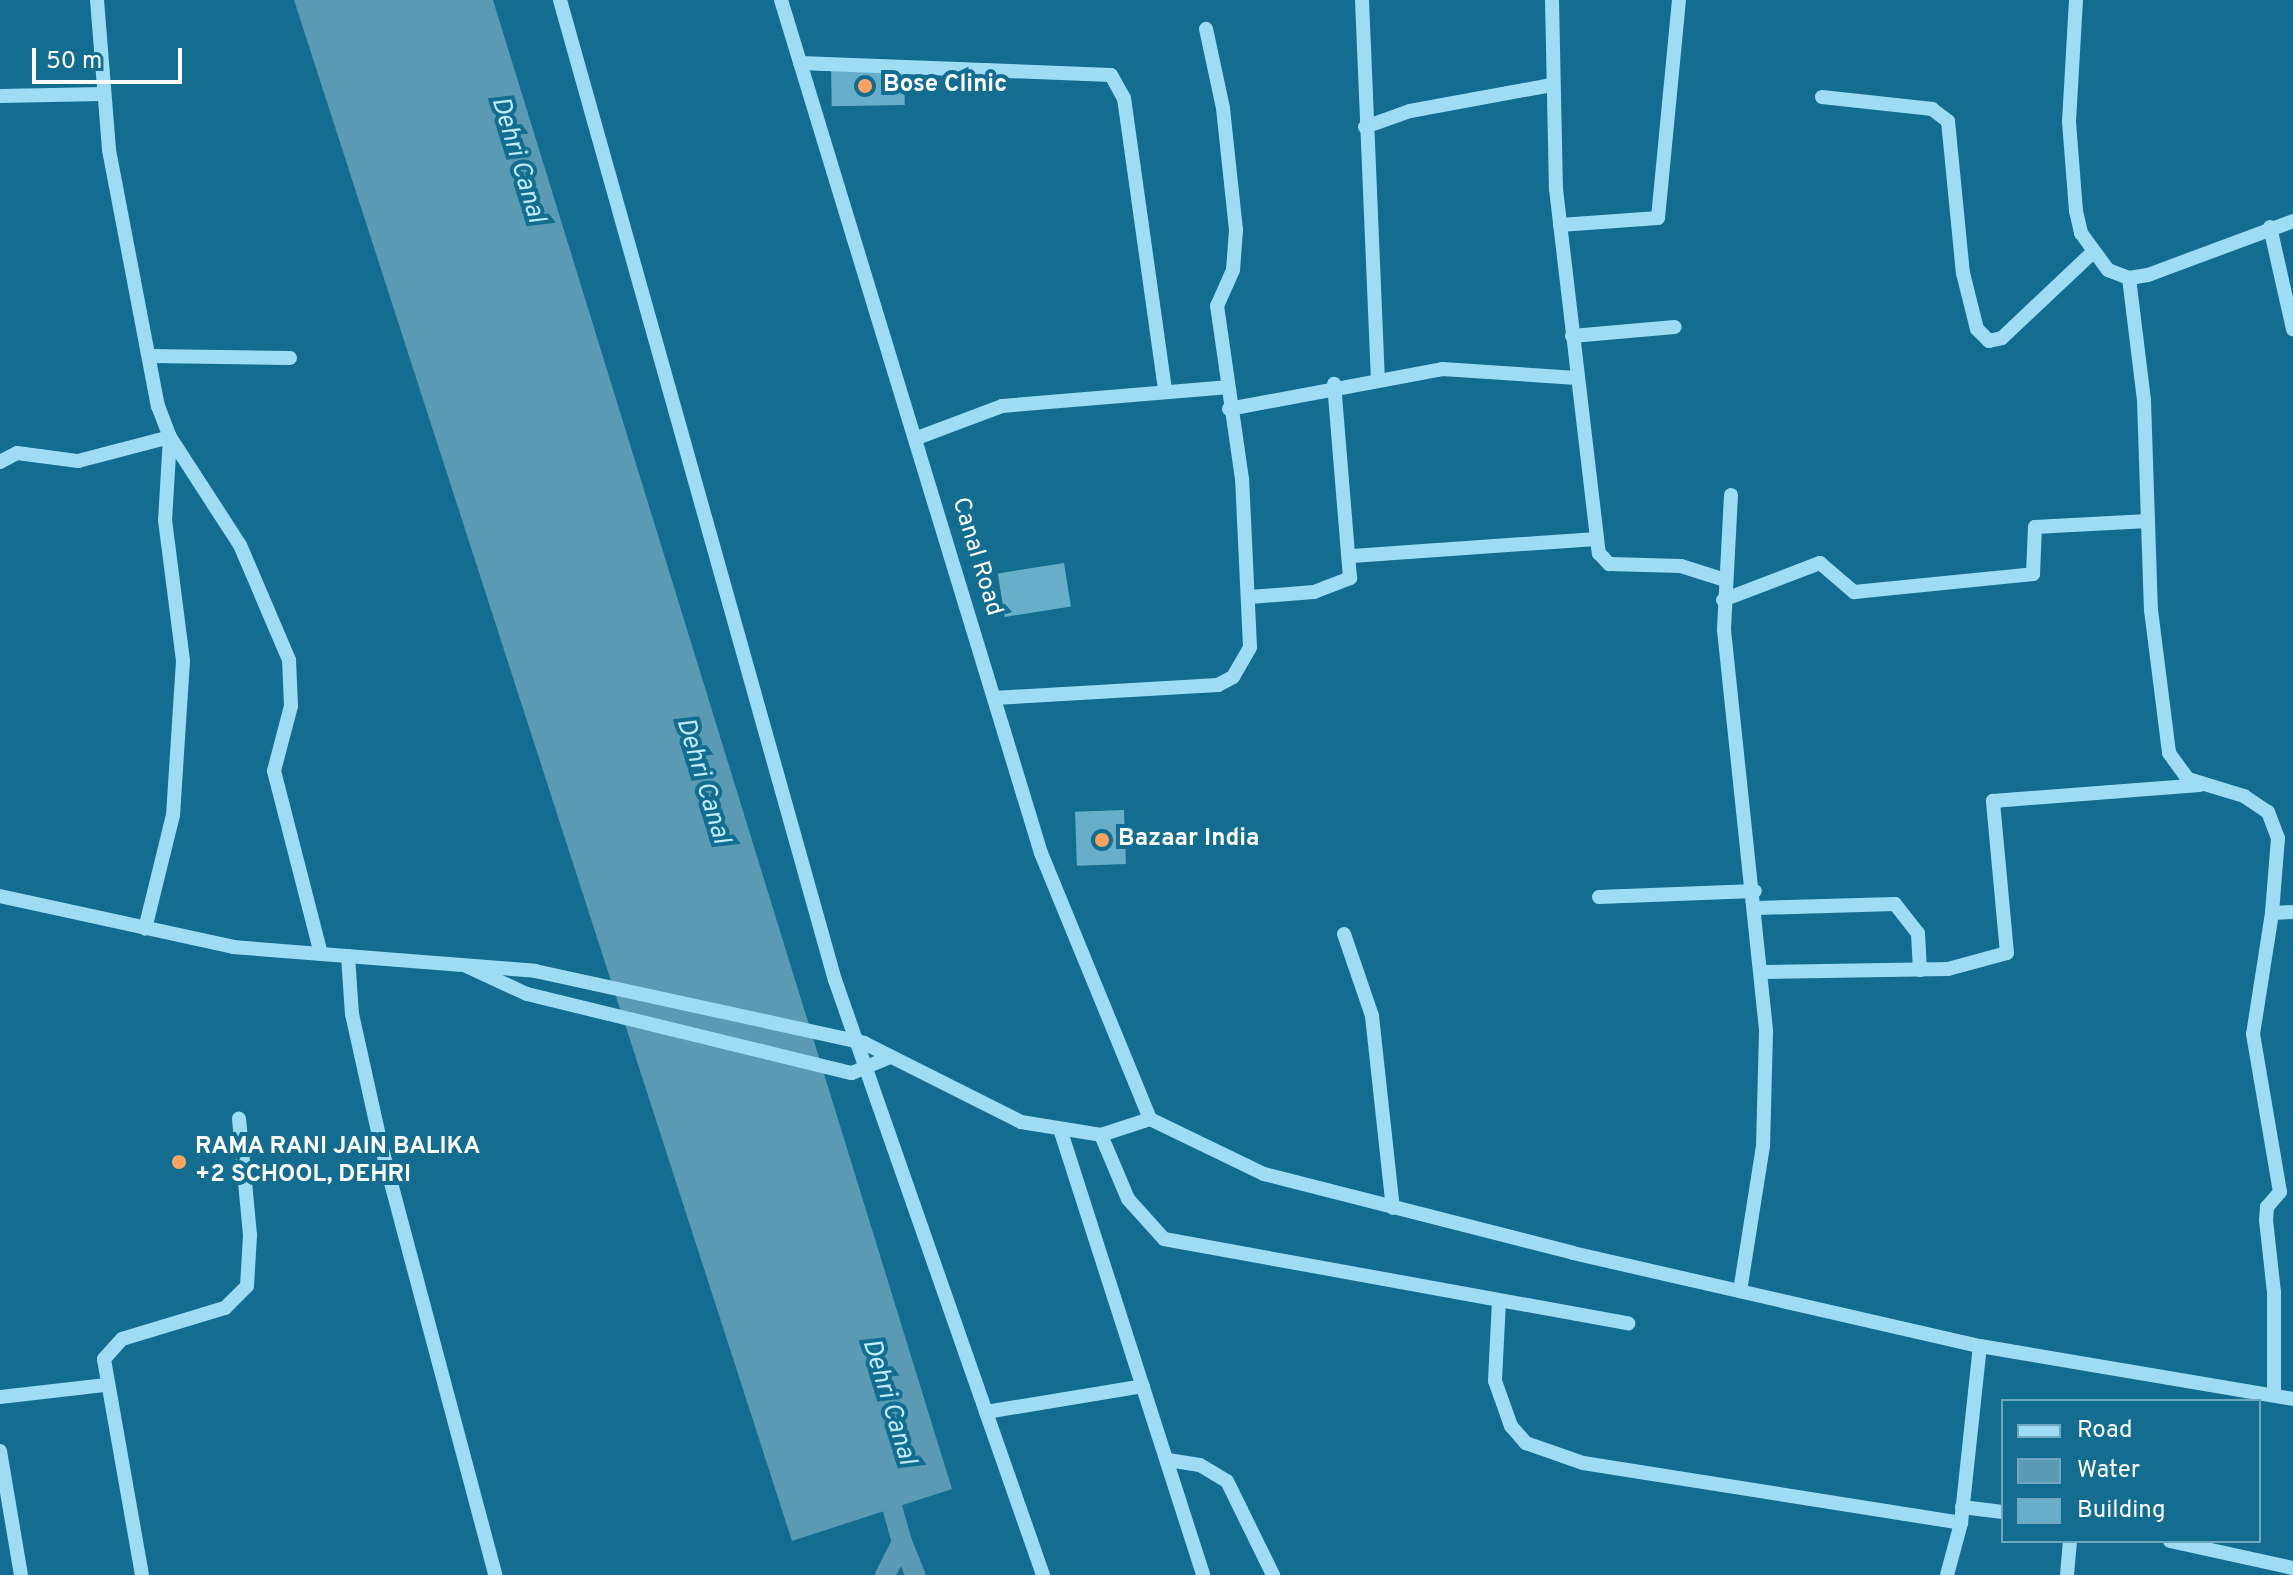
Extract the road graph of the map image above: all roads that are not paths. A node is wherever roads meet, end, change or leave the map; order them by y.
1 (97, 0) edge
2 (560, 0) edge
3 (781, 0) edge
4 (1362, 0) edge
5 (1552, 0) edge
6 (1679, 0) edge
7 (2076, 0) edge
8 (1206, 29) dead end
9 (800, 63) junction
10 (1552, 85) junction
11 (103, 94) junction
12 (0, 96) edge
13 (1822, 97) dead end
14 (1365, 127) junction
15 (2293, 221) edge
16 (1560, 225) junction
17 (2270, 227) junction
18 (2092, 253) junction
19 (2129, 278) junction
20 (1675, 327) dead end
21 (2293, 329) edge
22 (1572, 336) junction
23 (149, 356) junction
24 (290, 358) dead end
25 (1378, 377) junction
26 (1577, 378) junction
27 (1334, 384) junction
28 (1226, 387) junction
29 (1165, 389) junction
30 (1229, 409) junction
31 (170, 437) junction
32 (917, 438) junction
33 (0, 462) edge
34 (1731, 495) dead end
35 (2148, 521) junction
36 (1596, 539) junction
37 (1352, 556) junction
38 (1722, 579) junction
39 (1250, 597) junction
40 (1723, 600) junction
41 (994, 698) junction
42 (2199, 785) junction
43 (1755, 891) junction
44 (0, 896) edge
45 (1599, 897) dead end
46 (1757, 908) junction
47 (2293, 912) edge
48 (2272, 913) junction
49 (145, 929) junction
50 (1344, 934) dead end
51 (321, 954) junction
52 (348, 956) junction
53 (466, 966) junction
54 (1920, 970) junction
55 (1763, 972) junction
56 (890, 1057) junction
57 (239, 1119) dead end
58 (1150, 1119) junction
59 (1061, 1132) junction
60 (1101, 1135) junction
61 (2287, 1190) edge
62 (1393, 1208) junction
63 (1740, 1291) junction
64 (1499, 1301) junction
65 (1628, 1323) dead end
66 (1980, 1346) junction
67 (106, 1385) junction
68 (1143, 1386) junction
69 (2274, 1395) junction
70 (0, 1397) edge
71 (2293, 1399) edge
72 (986, 1412) junction
73 (0, 1451) edge
74 (1168, 1460) junction
75 (1962, 1507) junction
76 (2001, 1512) edge
77 (1961, 1523) junction
78 (2070, 1543) edge
79 (2179, 1543) edge
80 (2293, 1568) edge
81 (21, 1575) edge
82 (142, 1575) edge
83 (495, 1575) edge
84 (1043, 1575) edge
85 (1203, 1575) edge
86 (1273, 1575) edge
87 (1947, 1575) edge
88 (2067, 1575) edge

1 - 11 street
2 - 72 street
3 - 9 street, Canal Road
4 - 14 street
5 - 10 street
6 - 16 street
7 - 18 street
8 - 28 street
9 - 29 street
9 - 32 street, Canal Road
10 - 14 street
10 - 16 street
11 - 12 street
11 - 23 street
13 - 18 street
14 - 25 street
15 - 17 street
16 - 22 street
17 - 19 street
17 - 21 street
18 - 19 street
19 - 35 street
20 - 22 street
22 - 26 street
23 - 24 street
23 - 31 street
25 - 26 street
25 - 27 street
26 - 36 street
27 - 30 street
27 - 37 street
28 - 29 street
28 - 30 street
29 - 32 street
30 - 39 street
31 - 33 street
31 - 49 street
31 - 51 street
32 - 41 street, Canal Road
34 - 38 street
35 - 40 street
35 - 42 street
36 - 37 street
36 - 38 street
37 - 39 street
38 - 40 street
39 - 41 street
40 - 43 street
41 - 58 street, Canal Road
42 - 48 street
42 - 54 street
43 - 45 street
43 - 46 street
44 - 49 street
46 - 54 street
46 - 55 street
47 - 48 street
48 - 61 street
49 - 51 street
50 - 62 street
51 - 52 street
52 - 53 street
52 - 83 street
53 - 56 street, bridge
53 - 56 street, bridge
54 - 55 street
55 - 63 street
56 - 59 street
57 - 67 street
58 - 60 street
58 - 62 street
59 - 60 street
59 - 68 street
60 - 64 street
61 - 69 street
62 - 63 street
63 - 66 street
64 - 65 street
64 - 77 street
66 - 69 street
66 - 75 street
67 - 70 street
67 - 82 street
68 - 72 street
68 - 74 street
69 - 71 street
72 - 84 street
73 - 81 street
74 - 85 street
74 - 86 street
75 - 76 street
75 - 77 street
77 - 87 street
78 - 88 street
79 - 80 street

